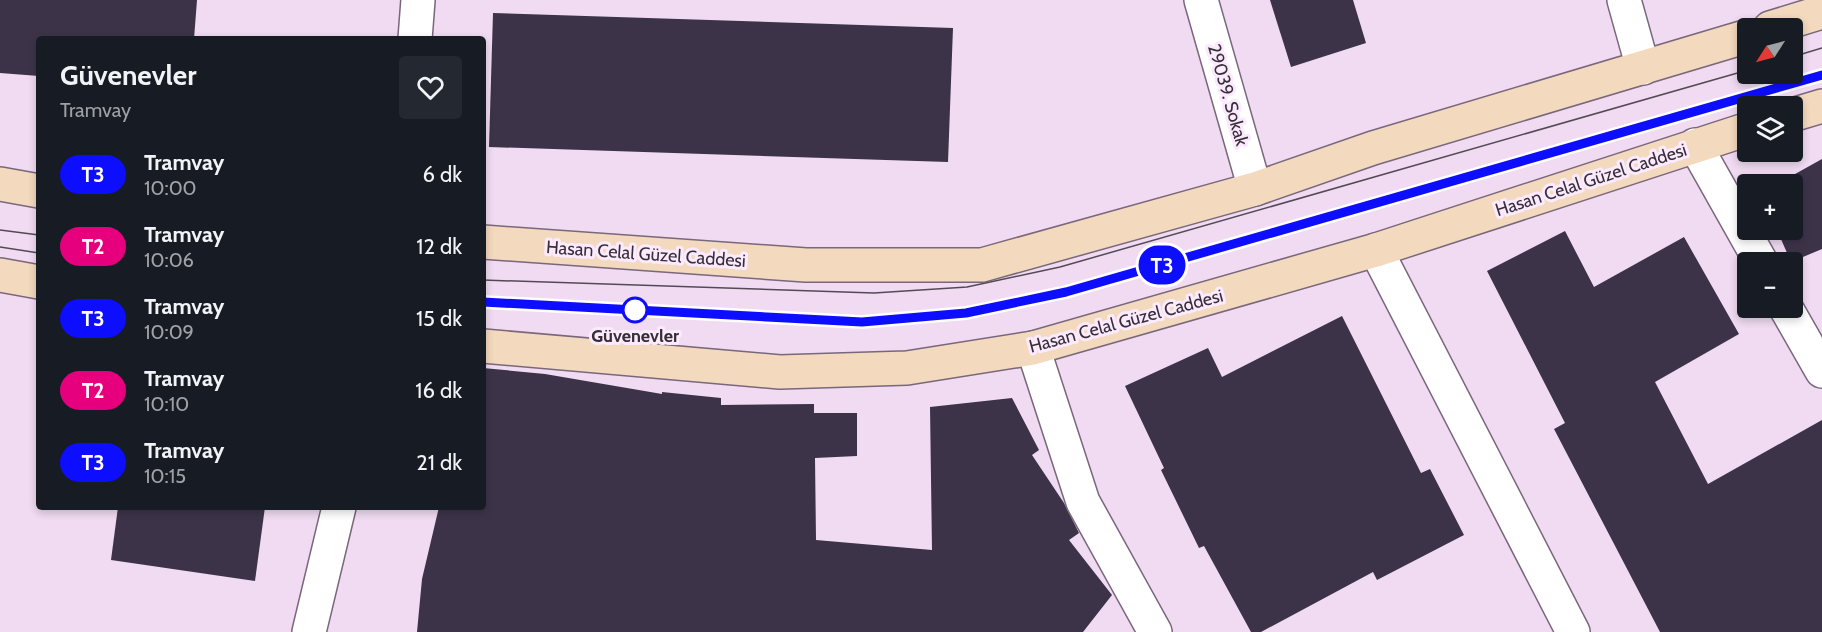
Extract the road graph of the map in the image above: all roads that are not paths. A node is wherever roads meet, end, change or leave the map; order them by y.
1 (418, 0) edge
2 (1202, 0) edge
3 (1624, 0) edge
4 (1822, 12) edge
5 (1802, 18) edge
6 (415, 36) edge
7 (1737, 39) edge
8 (1643, 68) junction
9 (1822, 106) edge
10 (1803, 112) edge
11 (1737, 132) edge
12 (1695, 145) junction
13 (0, 184) edge
14 (1255, 189) junction
15 (36, 190) edge
16 (486, 242) edge
17 (1377, 250) junction
18 (1755, 252) edge
19 (0, 275) edge
20 (36, 281) edge
21 (1792, 318) edge
22 (486, 346) edge
23 (1033, 348) junction
24 (1822, 370) edge
25 (338, 510) edge
26 (309, 632) edge
27 (1155, 632) edge
28 (1573, 632) edge

1 - 6 street
2 - 14 street, 29039. Sokak
3 - 8 street
4 - 5 main road
7 - 8 main road, Hasan Celal Güzel Caddesi
8 - 14 main road, Hasan Celal Güzel Caddesi
9 - 10 main road
11 - 12 main road, Hasan Celal Güzel Caddesi
12 - 17 main road, Hasan Celal Güzel Caddesi
12 - 18 street
13 - 15 main road
14 - 16 main road, Hasan Celal Güzel Caddesi
17 - 23 main road, Hasan Celal Güzel Caddesi
17 - 28 street
19 - 20 main road
21 - 24 street
22 - 23 main road, Hasan Celal Güzel Caddesi
23 - 27 street
25 - 26 street

